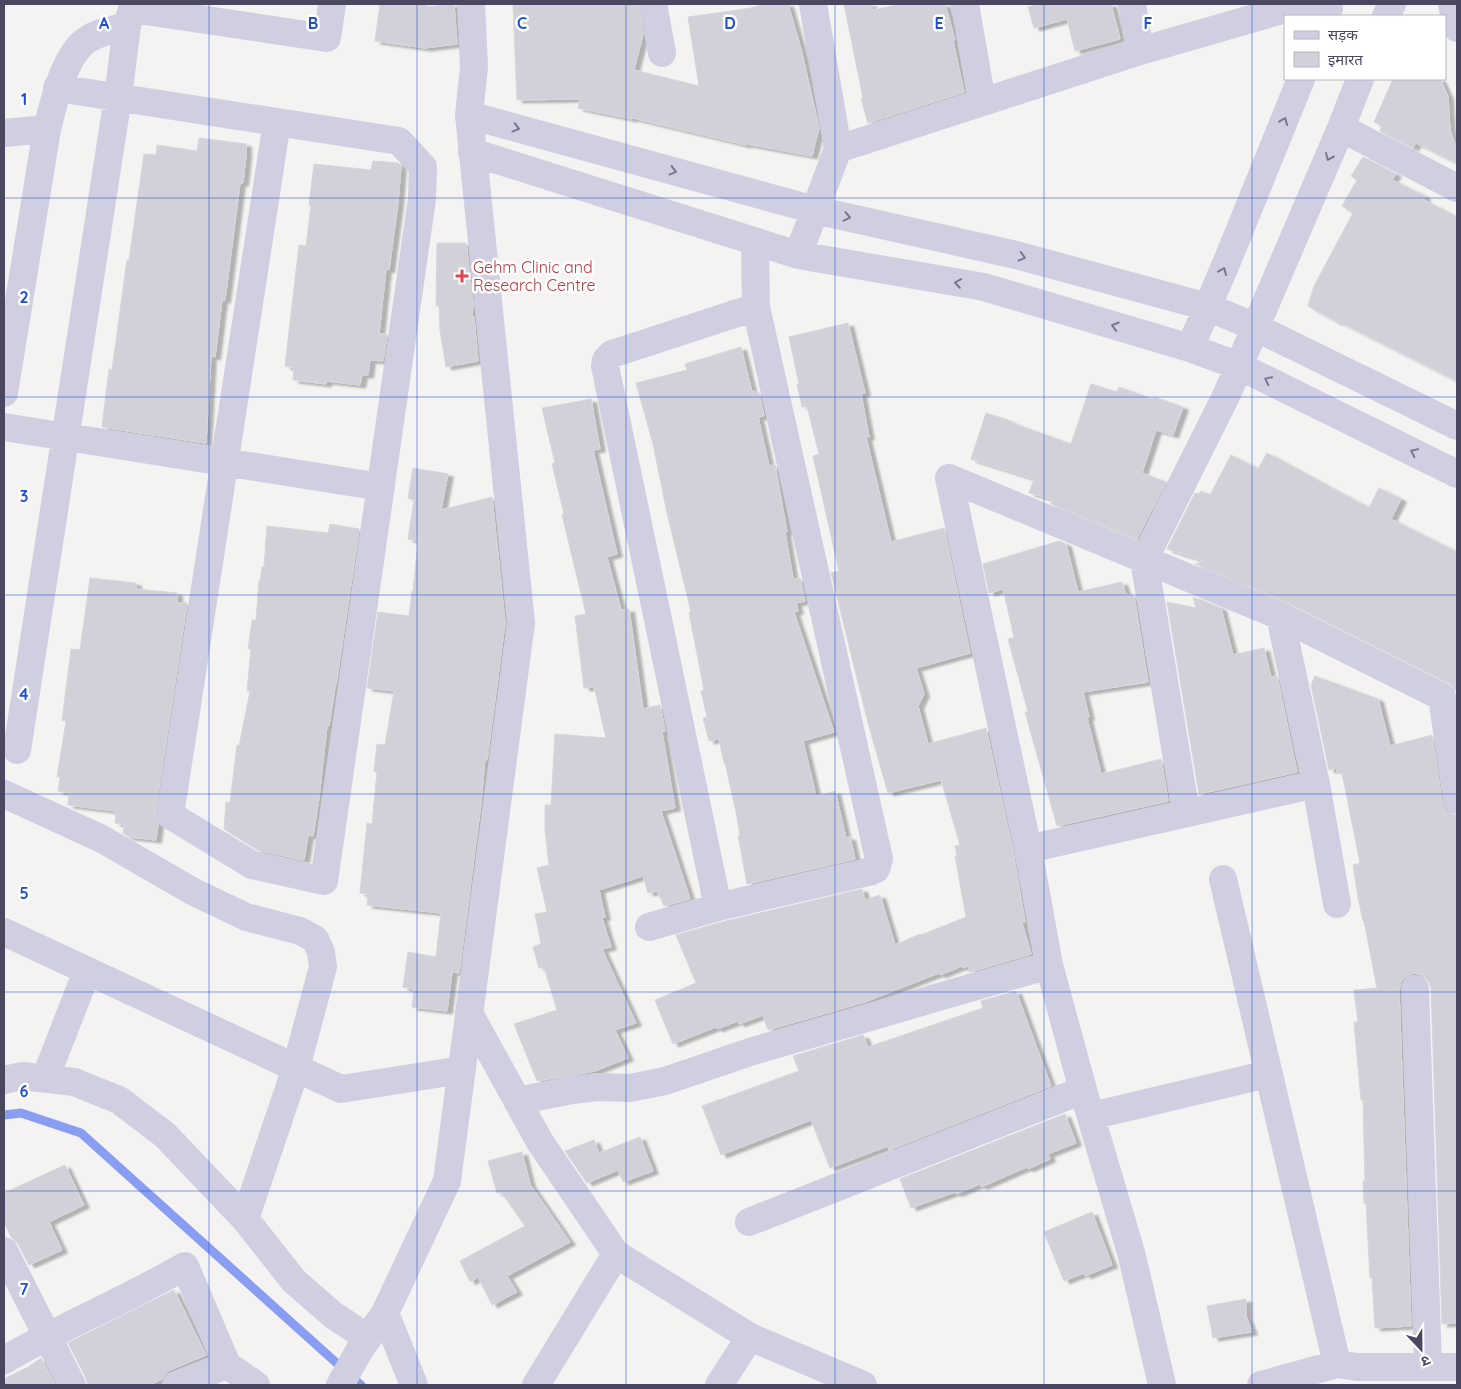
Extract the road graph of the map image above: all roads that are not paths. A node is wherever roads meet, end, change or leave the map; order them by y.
1 (332, 4) edge
2 (472, 4) edge
3 (653, 4) edge
4 (813, 4) edge
5 (964, 4) edge
6 (1132, 4) edge
7 (1452, 4) edge
8 (1320, 7) edge
9 (131, 13) edge
10 (1287, 15) edge
11 (1284, 16) edge
12 (1457, 28) edge
13 (1140, 51) junction
14 (662, 53) dead end
15 (1301, 80) edge
16 (1360, 80) edge
17 (58, 88) junction
18 (118, 97) junction
19 (982, 102) junction
20 (469, 115) junction
21 (277, 122) junction
22 (1342, 128) junction
23 (47, 129) junction
24 (4, 133) edge
25 (838, 149) junction
26 (472, 152) junction
27 (1457, 188) edge
28 (815, 210) junction
29 (755, 242) junction
30 (798, 255) junction
31 (13, 280) edge
32 (756, 307) junction
33 (1208, 307) junction
34 (1255, 327) junction
35 (1190, 348) junction
36 (1239, 366) junction
37 (4, 393) edge
38 (1457, 426) edge
39 (4, 427) edge
40 (66, 437) junction
41 (225, 462) junction
42 (1457, 474) edge
43 (381, 487) junction
44 (1144, 560) junction
45 (1280, 616) junction
46 (17, 750) dead end
47 (1316, 784) junction
48 (4, 794) edge
49 (1457, 800) edge
50 (1186, 813) junction
51 (1028, 849) junction
52 (1223, 879) dead end
53 (1337, 904) dead end
54 (718, 907) junction
55 (649, 927) dead end
56 (4, 932) edge
57 (1049, 965) junction
58 (87, 971) junction
59 (1415, 989) dead end
60 (469, 1014) junction
61 (296, 1068) junction
62 (462, 1070) junction
63 (1268, 1074) junction
64 (45, 1078) junction
65 (4, 1080) edge
66 (1083, 1090) junction
67 (518, 1101) junction
68 (1091, 1116) junction
69 (245, 1218) junction
70 (749, 1222) dead end
71 (4, 1251) edge
72 (616, 1254) junction
73 (385, 1313) junction
74 (47, 1336) junction
75 (750, 1337) junction
76 (364, 1345) junction
77 (4, 1360) edge
78 (227, 1365) junction
79 (1428, 1366) junction
80 (1457, 1367) edge
81 (1351, 1372) edge
82 (72, 1385) edge
83 (176, 1385) edge
84 (256, 1385) edge
85 (340, 1385) edge
86 (414, 1385) edge
87 (536, 1385) edge
88 (719, 1385) edge
89 (863, 1385) edge
90 (1162, 1385) edge
91 (1261, 1385) edge

1 - 9 street
2 - 20 street
3 - 14 street
4 - 25 street
5 - 19 street
6 - 13 street
7 - 12 street
8 - 10 street
9 - 17 street
9 - 18 street
11 - 13 street
13 - 19 street
33 -> 15 street
16 - 22 street
17 - 18 street
17 - 23 street
18 - 21 street
18 - 40 street
19 - 25 street
20 - 26 street
20 -> 28 street
21 - 41 street
21 - 43 street
22 - 27 street
22 -> 34 street
23 - 24 street
23 - 31 street
25 - 28 street
26 - 29 street
26 - 60 street
28 - 30 street
28 -> 33 street
29 - 30 street
29 - 32 street
35 -> 30 street
31 - 37 street
32 - 54 street
32 - 54 street
33 - 34 street
33 - 35 street
34 - 36 street
34 - 38 street
35 - 36 street
42 -> 36 street
36 - 44 street
39 - 40 street
40 - 41 street
40 - 46 street
41 - 43 street
41 - 43 street
44 - 45 street
44 - 50 street
44 - 51 street
45 - 47 street
45 - 49 street
47 - 50 street
47 - 53 street
48 - 61 street
50 - 51 street
51 - 57 street
52 - 63 street
54 - 55 street
56 - 58 street
57 - 66 street
57 - 67 street
58 - 61 street
58 - 64 street
59 - 79 street
60 - 62 street
60 - 67 street
61 - 62 street
61 - 69 street
62 - 73 street
63 - 68 street
63 - 81 street
64 - 65 street
64 - 69 street
66 - 68 street
66 - 70 street
67 - 72 street
68 - 90 street
69 - 76 street
71 - 74 street
72 - 75 street
72 - 87 street
73 - 76 street
73 - 86 street
74 - 77 street
74 - 78 street
74 - 82 street
75 - 88 street
75 - 89 street
76 - 85 street
78 - 83 street
78 - 84 street
79 - 80 street
79 - 81 street
81 - 91 street

